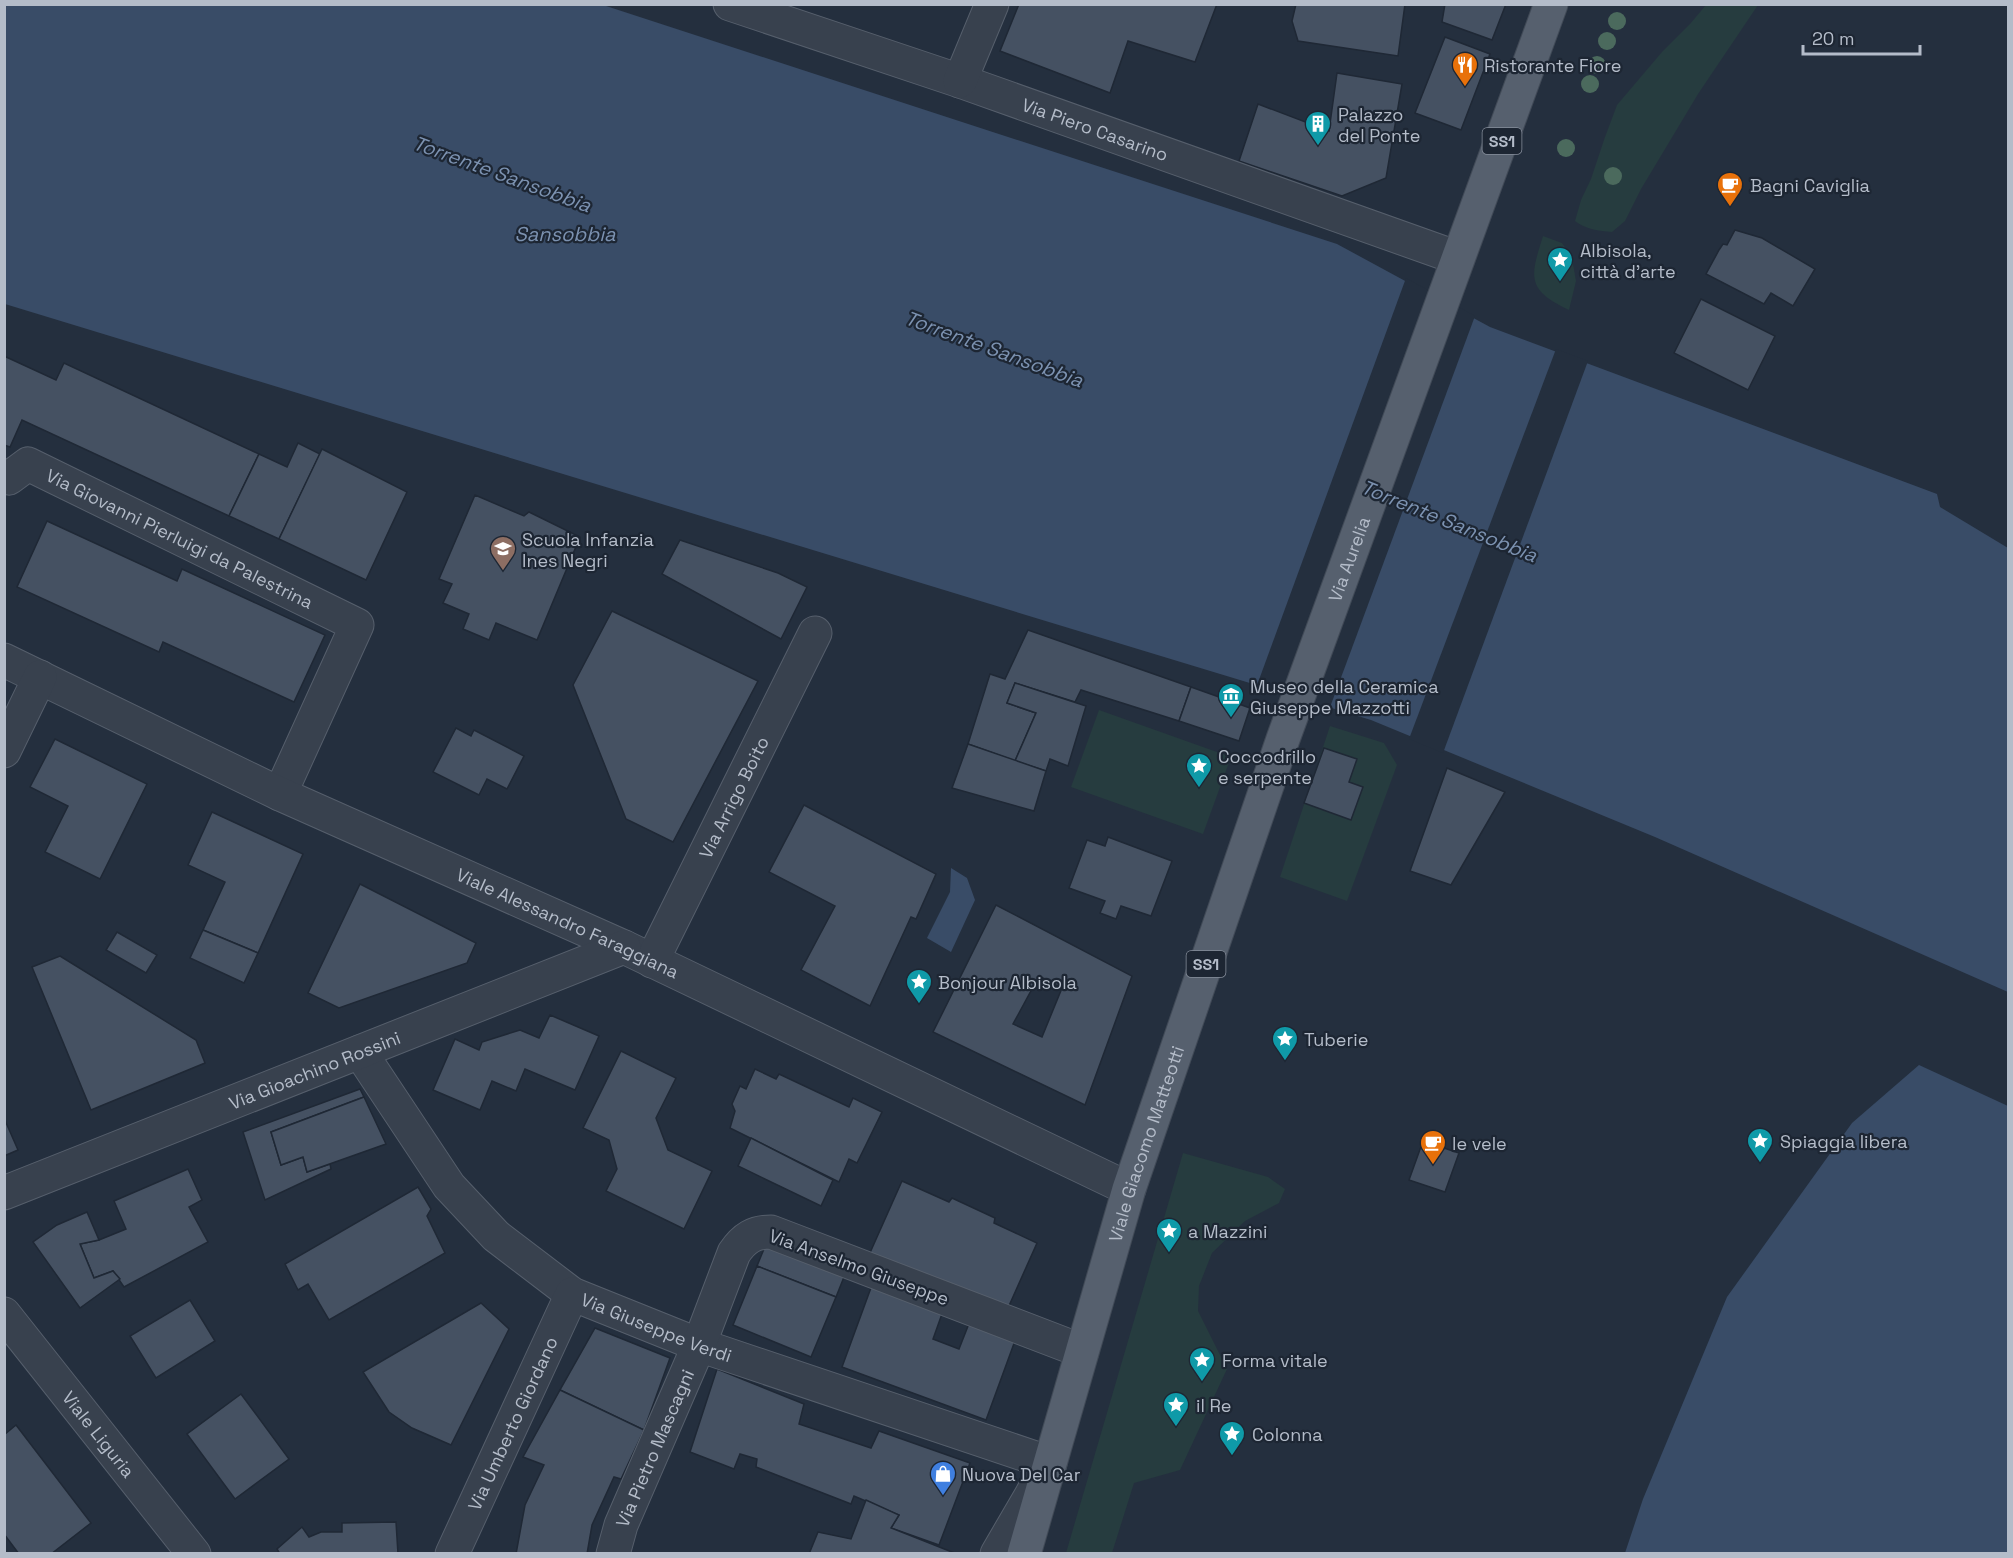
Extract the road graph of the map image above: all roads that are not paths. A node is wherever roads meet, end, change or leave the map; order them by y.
1 (729, 4) edge
2 (992, 4) edge
3 (1551, 4) edge
4 (960, 81) junction
5 (1454, 267) junction
6 (4, 476) edge
7 (815, 633) dead end
8 (4, 660) edge
9 (40, 677) junction
10 (1283, 739) joint
11 (4, 751) edge
12 (280, 794) junction
13 (638, 954) junction
14 (360, 1052) junction
15 (1129, 1188) junction
16 (4, 1193) edge
17 (572, 1294) junction
18 (4, 1314) edge
19 (699, 1345) junction
20 (1082, 1351) junction
21 (1050, 1463) junction
22 (194, 1554) edge
23 (452, 1554) edge
24 (613, 1554) edge
25 (997, 1554) edge
26 (1024, 1554) edge

1 - 4 street, Via Piero Casarino
2 - 4 street
3 - 5 main road, SS1
4 - 5 street, Via Piero Casarino
5 - 10 main road, Via Aurelia / SS1
6 - 12 street, Via Giovanni Pierluigi da Palestrina
7 - 13 street, Via Arrigo Boito
8 - 9 street, Viale Alessandro Faraggiana
9 - 11 street
9 - 12 street, Viale Alessandro Faraggiana
10 - 15 main road, Viale Giacomo Matteotti / SS1
12 - 13 street, Viale Alessandro Faraggiana
13 - 14 street, Via Gioachino Rossini
13 - 15 street, Viale Alessandro Faraggiana
14 - 16 street, Via Gioachino Rossini
14 - 17 street, Via Giuseppe Verdi
15 - 20 main road, Viale Giacomo Matteotti / SS1
17 - 19 street, Via Giuseppe Verdi
17 - 23 street, Via Umberto Giordano
18 - 22 street, Viale Liguria
19 - 20 street, Via Anselmo Giuseppe
19 - 21 street, Via Giuseppe Verdi
19 - 24 street, Via Pietro Mascagni
20 - 21 main road, Viale Giacomo Matteotti / SS1
21 - 25 street
21 - 26 main road, Viale Giacomo Matteotti / SS1

